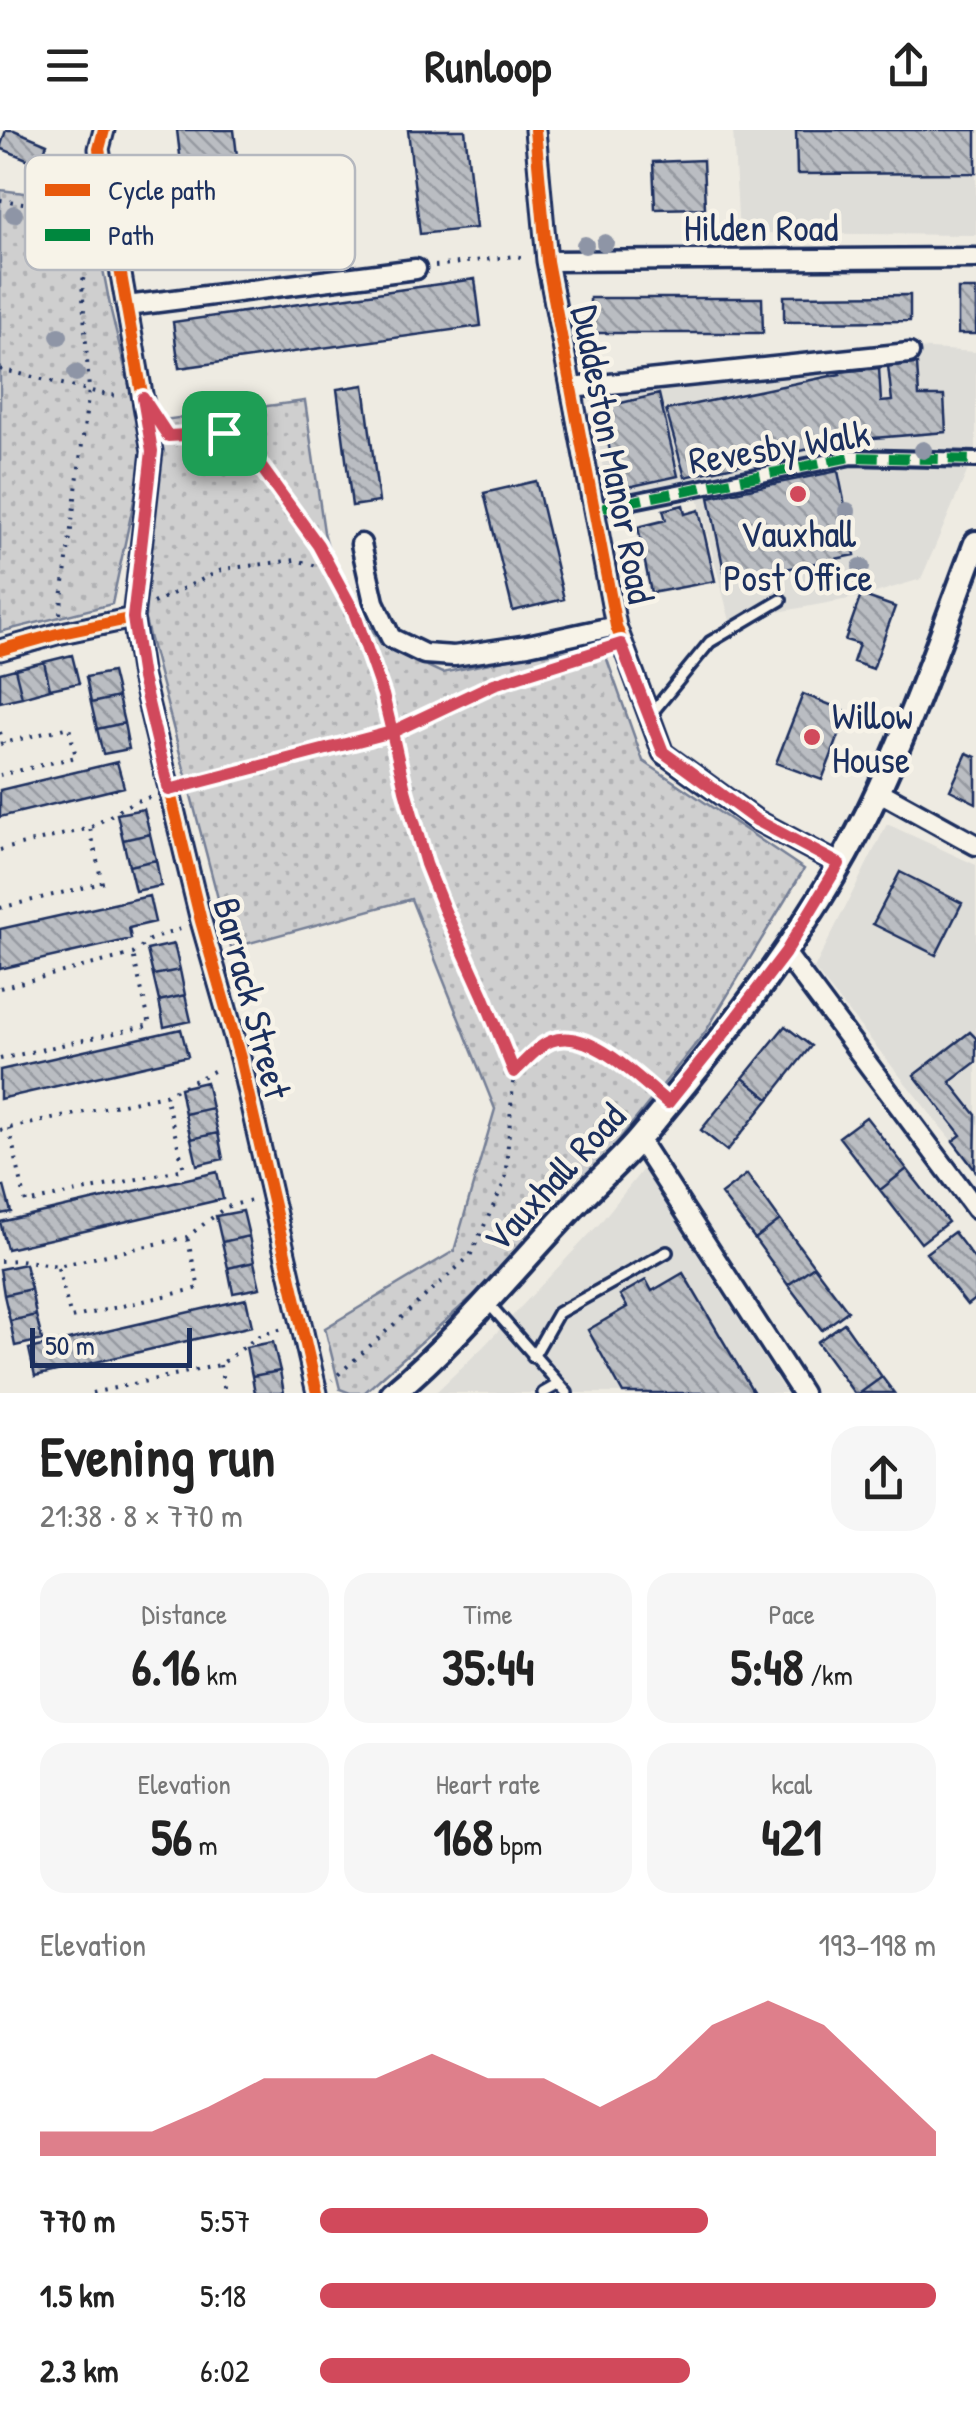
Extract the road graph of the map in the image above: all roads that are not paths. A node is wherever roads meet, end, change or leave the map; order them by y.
1 (104, 130) edge
2 (535, 130) edge
3 (100, 155) edge
4 (976, 258) edge
5 (548, 261) junction
6 (416, 268) road end
7 (120, 270) edge
8 (127, 306) junction
9 (908, 353) dead end
10 (571, 388) junction
11 (976, 460) edge
12 (594, 508) junction
13 (976, 543) edge
14 (361, 544) dead end
15 (781, 600) dead end
16 (133, 618) junction
17 (618, 635) junction
18 (0, 650) edge
19 (649, 716) junction
20 (878, 790) junction
21 (976, 845) edge
22 (839, 864) junction
23 (785, 953) junction
24 (639, 1140) junction
25 (976, 1208) edge
26 (667, 1252) dead end
27 (488, 1302) junction
28 (534, 1357) junction
29 (559, 1384) junction
30 (317, 1393) edge
31 (393, 1393) edge
32 (543, 1393) edge
33 (567, 1393) edge
34 (802, 1393) edge

1 - 3 street, Barrack Street
2 - 5 street, Duddeston Manor Road
4 - 5 street, Hilden Road
5 - 10 street, Duddeston Manor Road
6 - 8 street
7 - 8 street, Barrack Street
8 - 16 street, Barrack Street
9 - 10 street
10 - 12 street, Duddeston Manor Road
11 - 12 street, Revesby Walk
12 - 17 street, Duddeston Manor Road
13 - 20 main road, Vauxhall Road
14 - 17 street
15 - 19 lane
16 - 18 street
16 - 30 street, Barrack Street
17 - 19 street, Duddeston Manor Road
19 - 22 street, Duddeston Manor Road
20 - 21 street
20 - 22 main road, Vauxhall Road
22 - 23 main road, Vauxhall Road
23 - 24 main road, Vauxhall Road
23 - 25 street
24 - 27 main road, Vauxhall Road
24 - 34 street
26 - 28 lane
27 - 28 lane
27 - 31 main road, Vauxhall Road
28 - 29 lane
29 - 32 lane
29 - 33 lane

